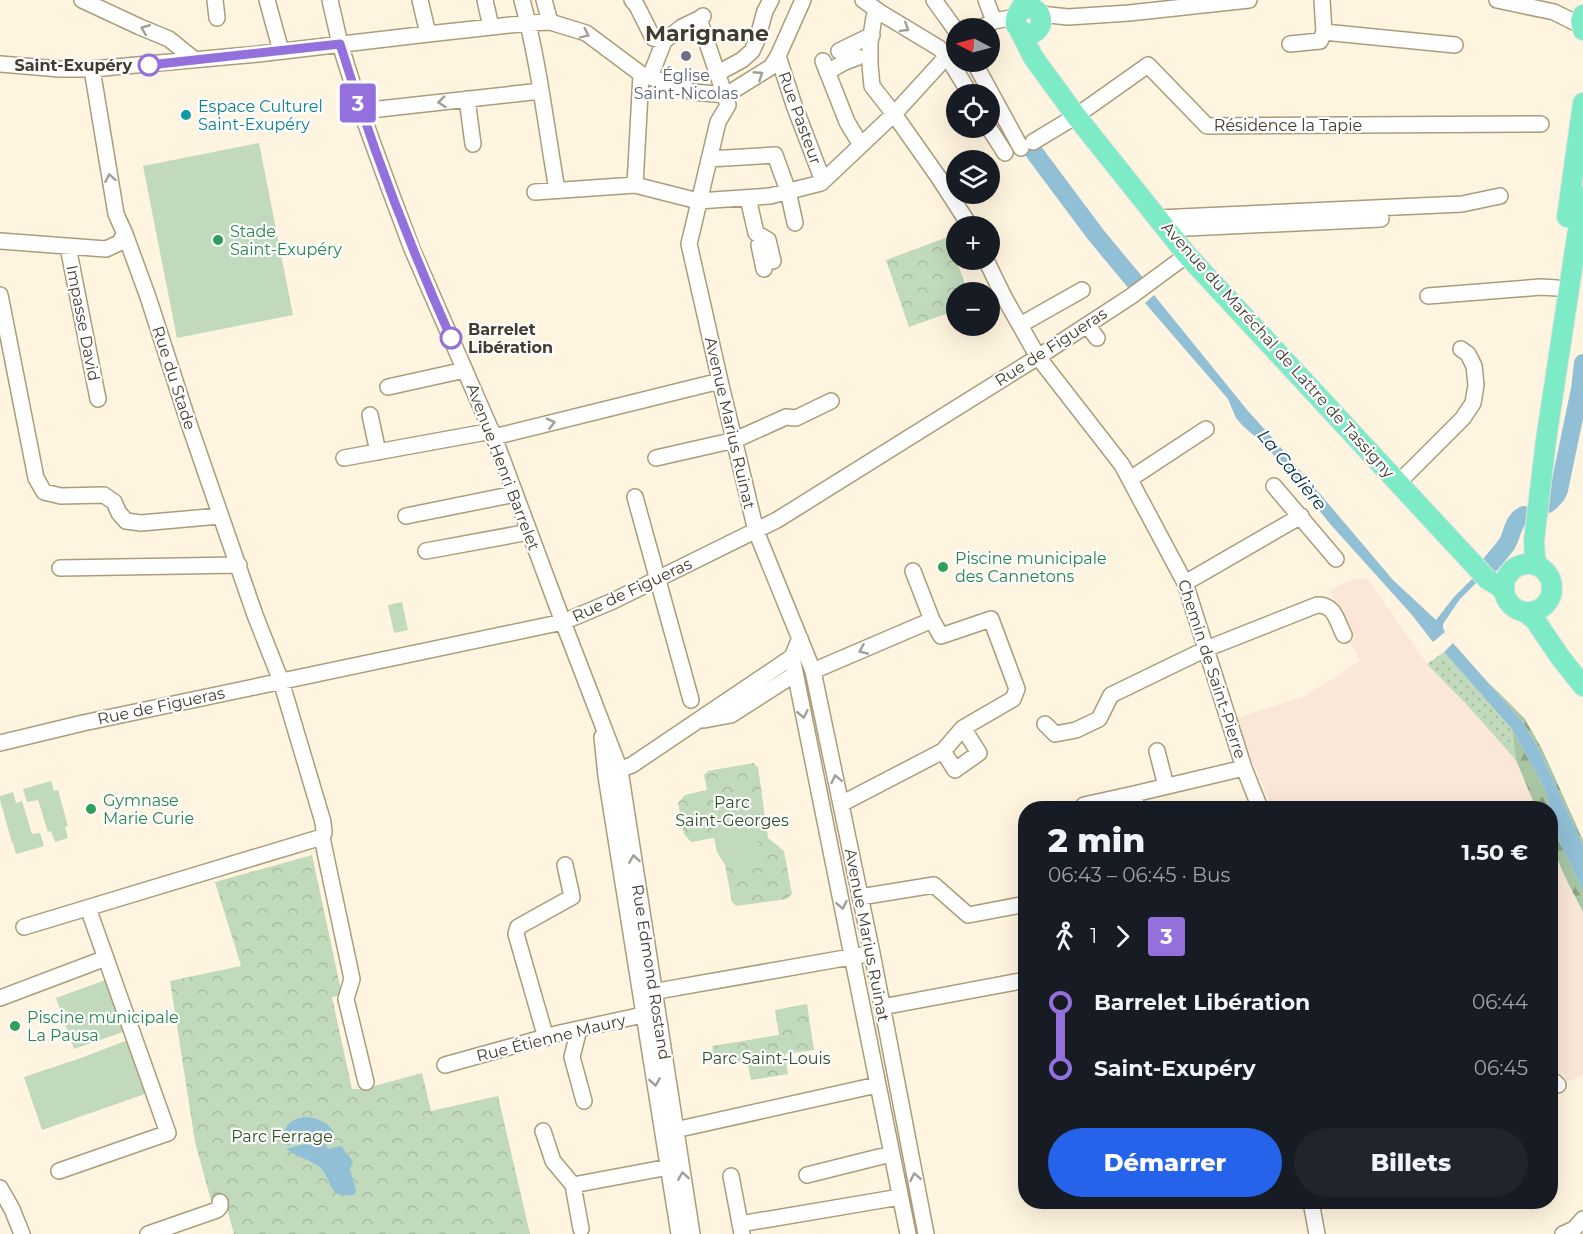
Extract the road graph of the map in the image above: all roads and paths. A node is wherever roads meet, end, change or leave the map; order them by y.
1 (82, 0) edge
2 (215, 0) edge
3 (267, 0) edge
4 (330, 0) edge
5 (421, 0) edge
6 (485, 0) edge
7 (522, 0) edge
8 (544, 0) edge
9 (771, 0) edge
10 (803, 0) edge
11 (864, 0) edge
12 (934, 0) edge
13 (986, 0) edge
14 (1249, 0) edge
15 (1322, 0) edge
16 (1497, 0) edge
17 (638, 2) edge
18 (1520, 2) edge
19 (878, 10) junction
20 (1030, 15) edge
21 (217, 18) dead end
22 (947, 18) edge
23 (987, 18) edge
24 (1583, 20) edge
25 (550, 22) junction
26 (1000, 22) edge
27 (529, 23) junction
28 (491, 27) junction
29 (1323, 32) junction
30 (428, 34) junction
31 (871, 39) junction
32 (664, 41) junction
33 (340, 44) junction
34 (1290, 44) dead end
35 (1455, 45) dead end
36 (281, 51) junction
37 (839, 51) dead end
38 (946, 55) edge
39 (778, 56) junction
40 (858, 57) dead end
41 (946, 57) edge
42 (195, 60) junction
43 (0, 64) edge
44 (92, 69) junction
45 (981, 72) edge
46 (718, 73) junction
47 (646, 75) junction
48 (542, 91) junction
49 (726, 95) junction
50 (467, 99) junction
51 (1583, 104) edge
52 (361, 111) junction
53 (894, 114) junction
54 (1076, 116) junction
55 (1541, 123) dead end
56 (995, 138) edge
57 (473, 144) dead end
58 (861, 145) junction
59 (1005, 153) dead end
60 (709, 159) junction
61 (823, 181) junction
62 (635, 184) junction
63 (557, 190) junction
64 (788, 191) junction
65 (535, 192) dead end
66 (1500, 196) dead end
67 (1583, 197) edge
68 (747, 198) junction
69 (698, 201) junction
70 (964, 216) edge
71 (1381, 219) dead end
72 (1162, 223) junction
73 (795, 224) dead end
74 (125, 234) junction
75 (0, 241) edge
76 (68, 247) junction
77 (1187, 255) junction
78 (769, 265) dead end
79 (992, 270) edge
80 (1557, 288) junction
81 (1082, 290) dead end
82 (0, 295) edge
83 (1428, 296) dead end
84 (1020, 325) junction
85 (1087, 325) junction
86 (1097, 338) dead end
87 (1461, 349) dead end
88 (1038, 357) junction
89 (465, 370) junction
90 (720, 381) junction
91 (388, 387) dead end
92 (98, 399) dead end
93 (831, 401) dead end
94 (370, 415) dead end
95 (1206, 429) dead end
96 (493, 434) junction
97 (735, 440) junction
98 (1546, 440) junction
99 (378, 452) junction
100 (344, 458) dead end
101 (656, 458) dead end
102 (1130, 479) junction
103 (1398, 483) junction
104 (1541, 485) junction
105 (1274, 486) dead end
106 (515, 495) junction
107 (635, 497) dead end
108 (220, 516) junction
109 (406, 516) dead end
110 (1301, 516) junction
111 (756, 531) junction
112 (529, 532) junction
113 (426, 551) dead end
114 (1336, 559) dead end
115 (238, 565) junction
116 (1538, 566) junction
117 (60, 567) dead end
118 (913, 571) dead end
119 (1510, 578) junction
120 (658, 579) junction
121 (1185, 583) junction
122 (1550, 598) junction
123 (1524, 612) junction
124 (932, 620) junction
125 (562, 622) junction
126 (1344, 635) dead end
127 (800, 638) junction
128 (1206, 649) junction
129 (792, 657) junction
130 (813, 671) junction
131 (795, 674) junction
132 (1583, 674) edge
133 (281, 681) junction
134 (1583, 686) edge
135 (691, 700) dead end
136 (695, 722) junction
137 (1045, 724) dead end
138 (963, 728) junction
139 (0, 743) edge
140 (943, 751) junction
141 (1157, 751) dead end
142 (1244, 768) junction
143 (613, 773) junction
144 (1166, 786) junction
145 (1135, 801) edge
146 (1257, 801) edge
147 (841, 804) junction
148 (322, 837) junction
149 (565, 865) dead end
150 (860, 897) junction
151 (1018, 906) edge
152 (88, 908) junction
153 (24, 927) dead end
154 (872, 953) junction
155 (852, 956) junction
156 (106, 958) junction
157 (1018, 981) edge
158 (647, 992) junction
159 (0, 998) edge
160 (882, 1006) junction
161 (651, 1013) junction
162 (579, 1029) junction
163 (546, 1038) junction
164 (445, 1065) dead end
165 (366, 1082) dead end
166 (877, 1085) junction
167 (584, 1101) dead end
168 (675, 1130) junction
169 (543, 1131) dead end
170 (891, 1154) junction
171 (669, 1167) junction
172 (59, 1171) dead end
173 (807, 1175) dead end
174 (731, 1176) dead end
175 (573, 1185) junction
176 (0, 1188) edge
177 (900, 1197) junction
178 (220, 1202) dead end
179 (1312, 1209) edge
180 (6, 1211) edge
181 (1583, 1219) edge
182 (581, 1229) dead end
183 (741, 1229) edge
184 (22, 1234) edge
185 (148, 1234) edge
186 (680, 1234) edge
187 (692, 1234) edge
188 (908, 1234) edge
189 (926, 1234) edge
190 (1317, 1234) edge
191 (1563, 1234) edge

42 -> 1 street
2 - 21 street
3 - 36 street
4 - 33 street, Avenue Henri Barrelet
5 - 30 street
6 - 28 street
7 - 27 street
8 - 25 street
9 - 46 street
10 - 39 street
11 - 19 street
12 - 22 street
13 - 23 street
14 - 20 street
15 - 29 street
16 - 18 street
17 - 32 street
18 - 24 street
19 - 31 street
19 -> 38 street
20 - 26 street
20 - 54 main road, Avenue du Maréchal de Lattre de Tassigny
25 - 27 street
25 -> 47 street
27 - 28 street
27 - 48 street
28 - 30 street
29 - 34 street
29 - 35 street
30 - 33 street
31 - 37 street
31 - 53 street
32 - 46 street
32 - 47 street
33 - 36 street
33 - 52 street, Avenue Henri Barrelet
36 - 42 street
49 -> 39 street
39 - 61 street, Rue Pasteur
40 - 58 street
41 - 53 street
42 - 44 street
43 - 44 street
74 -> 44 street, Rue du Stade
45 - 54 street
46 - 49 street
47 - 49 street
47 - 62 street
48 - 50 street
48 - 63 street
49 - 60 street, Avenue Marius Ruinat
50 -> 52 street
50 - 57 street
51 - 80 main road
52 - 89 street, Avenue Henri Barrelet
53 - 58 street
53 - 70 street
54 - 55 street, Résidence la Tapie
54 - 72 main road, Avenue du Maréchal de Lattre de Tassigny
56 - 59 street
58 - 61 street
60 - 64 street
60 - 69 street, Avenue Marius Ruinat
61 - 64 street
62 - 63 street
62 - 69 street
63 - 65 street
64 - 68 street
64 - 73 street
66 - 72 street
67 - 98 main road
68 - 69 street
68 - 78 street
69 - 90 street, Avenue Marius Ruinat
71 - 72 street
72 - 77 main road, Avenue du Maréchal de Lattre de Tassigny
74 - 76 street
74 - 108 street, Rue du Stade
75 - 76 street
76 - 92 street, Impasse David
77 - 85 street, Rue de Figueras
77 - 103 main road, Avenue du Maréchal de Lattre de Tassigny
79 - 84 street, Chemin de Saint-Pierre
80 - 83 street
80 - 98 main road
81 - 84 street
82 - 108 street
84 - 88 street, Chemin de Saint-Pierre
85 - 86 street
85 - 88 street, Rue de Figueras
87 - 103 street
88 - 102 street, Chemin de Saint-Pierre
88 - 111 street, Rue de Figueras
89 - 91 street
89 - 96 street, Avenue Henri Barrelet
96 -> 90 street
90 - 97 street, Avenue Marius Ruinat
93 - 97 street
94 - 99 street
95 - 102 street
96 - 99 street
96 - 106 street, Avenue Henri Barrelet
97 - 101 street
97 - 111 street, Avenue Marius Ruinat
98 - 104 main road
99 - 100 street
102 - 121 street, Chemin de Saint-Pierre
103 - 119 main road, Avenue du Maréchal de Lattre de Tassigny
104 - 116 main road
104 - 119 main road
105 - 110 street
106 - 109 street
106 - 112 street, Avenue Henri Barrelet
107 - 120 street
108 - 115 street, Rue du Stade
110 - 114 street
110 - 121 street
111 - 120 street, Rue de Figueras
111 - 127 street, Avenue Marius Ruinat
112 - 113 street
112 - 125 street, Avenue Henri Barrelet
115 - 117 street
115 - 133 street, Rue du Stade
116 - 119 main road
116 - 122 main road
118 - 124 street
119 - 123 main road
120 - 125 street, Rue de Figueras
120 - 135 street
121 - 128 street, Chemin de Saint-Pierre
122 - 123 main road
122 - 132 main road
123 - 134 main road
124 -> 130 street
124 - 138 street
125 - 133 street, Rue de Figueras
125 - 143 street, Rue Edmond Rostand
126 - 128 street
127 - 129 street
127 - 130 street, Avenue Marius Ruinat
128 - 137 street
128 - 142 street, Chemin de Saint-Pierre
129 - 131 street, Avenue Marius Ruinat
129 - 136 street
147 -> 130 street, Avenue Marius Ruinat
131 - 136 street
131 -> 155 street, Avenue Marius Ruinat
133 - 139 street, Rue de Figueras
133 - 148 street, Rue du Stade
136 - 143 street
138 - 140 street
138 - 140 street
140 - 147 street
141 - 144 street
142 - 144 street
142 - 146 street, Chemin de Saint-Pierre
143 - 158 street, Rue Edmond Rostand
144 - 145 street
147 - 150 street, Avenue Marius Ruinat
148 - 152 street
148 - 165 street, Rue du Stade
149 - 163 street
150 - 151 street
150 - 154 street, Avenue Marius Ruinat
152 - 153 street
152 - 156 street
154 - 155 street
154 - 160 street, Avenue Marius Ruinat
155 - 158 street
155 - 166 street, Avenue Marius Ruinat
156 - 159 street
156 - 172 street
157 - 160 street
158 - 161 street, Rue Edmond Rostand
189 -> 160 street, Avenue Marius Ruinat
161 - 162 street, Rue Étienne Maury
161 - 168 street, Rue Edmond Rostand
161 -> 171 street, Rue Edmond Rostand
162 - 163 street, Rue Étienne Maury
162 - 167 street
163 - 164 street, Rue Étienne Maury
166 - 168 street
166 - 170 street, Avenue Marius Ruinat
187 -> 168 street, Rue Edmond Rostand
169 - 175 street
170 - 173 street
170 - 177 street, Avenue Marius Ruinat
171 - 175 street
171 - 186 street, Rue Edmond Rostand
174 - 183 street
175 - 182 street
176 - 180 street
177 - 183 street
177 - 188 street, Avenue Marius Ruinat
178 - 185 street
179 - 190 street
180 - 184 street
181 - 191 street

